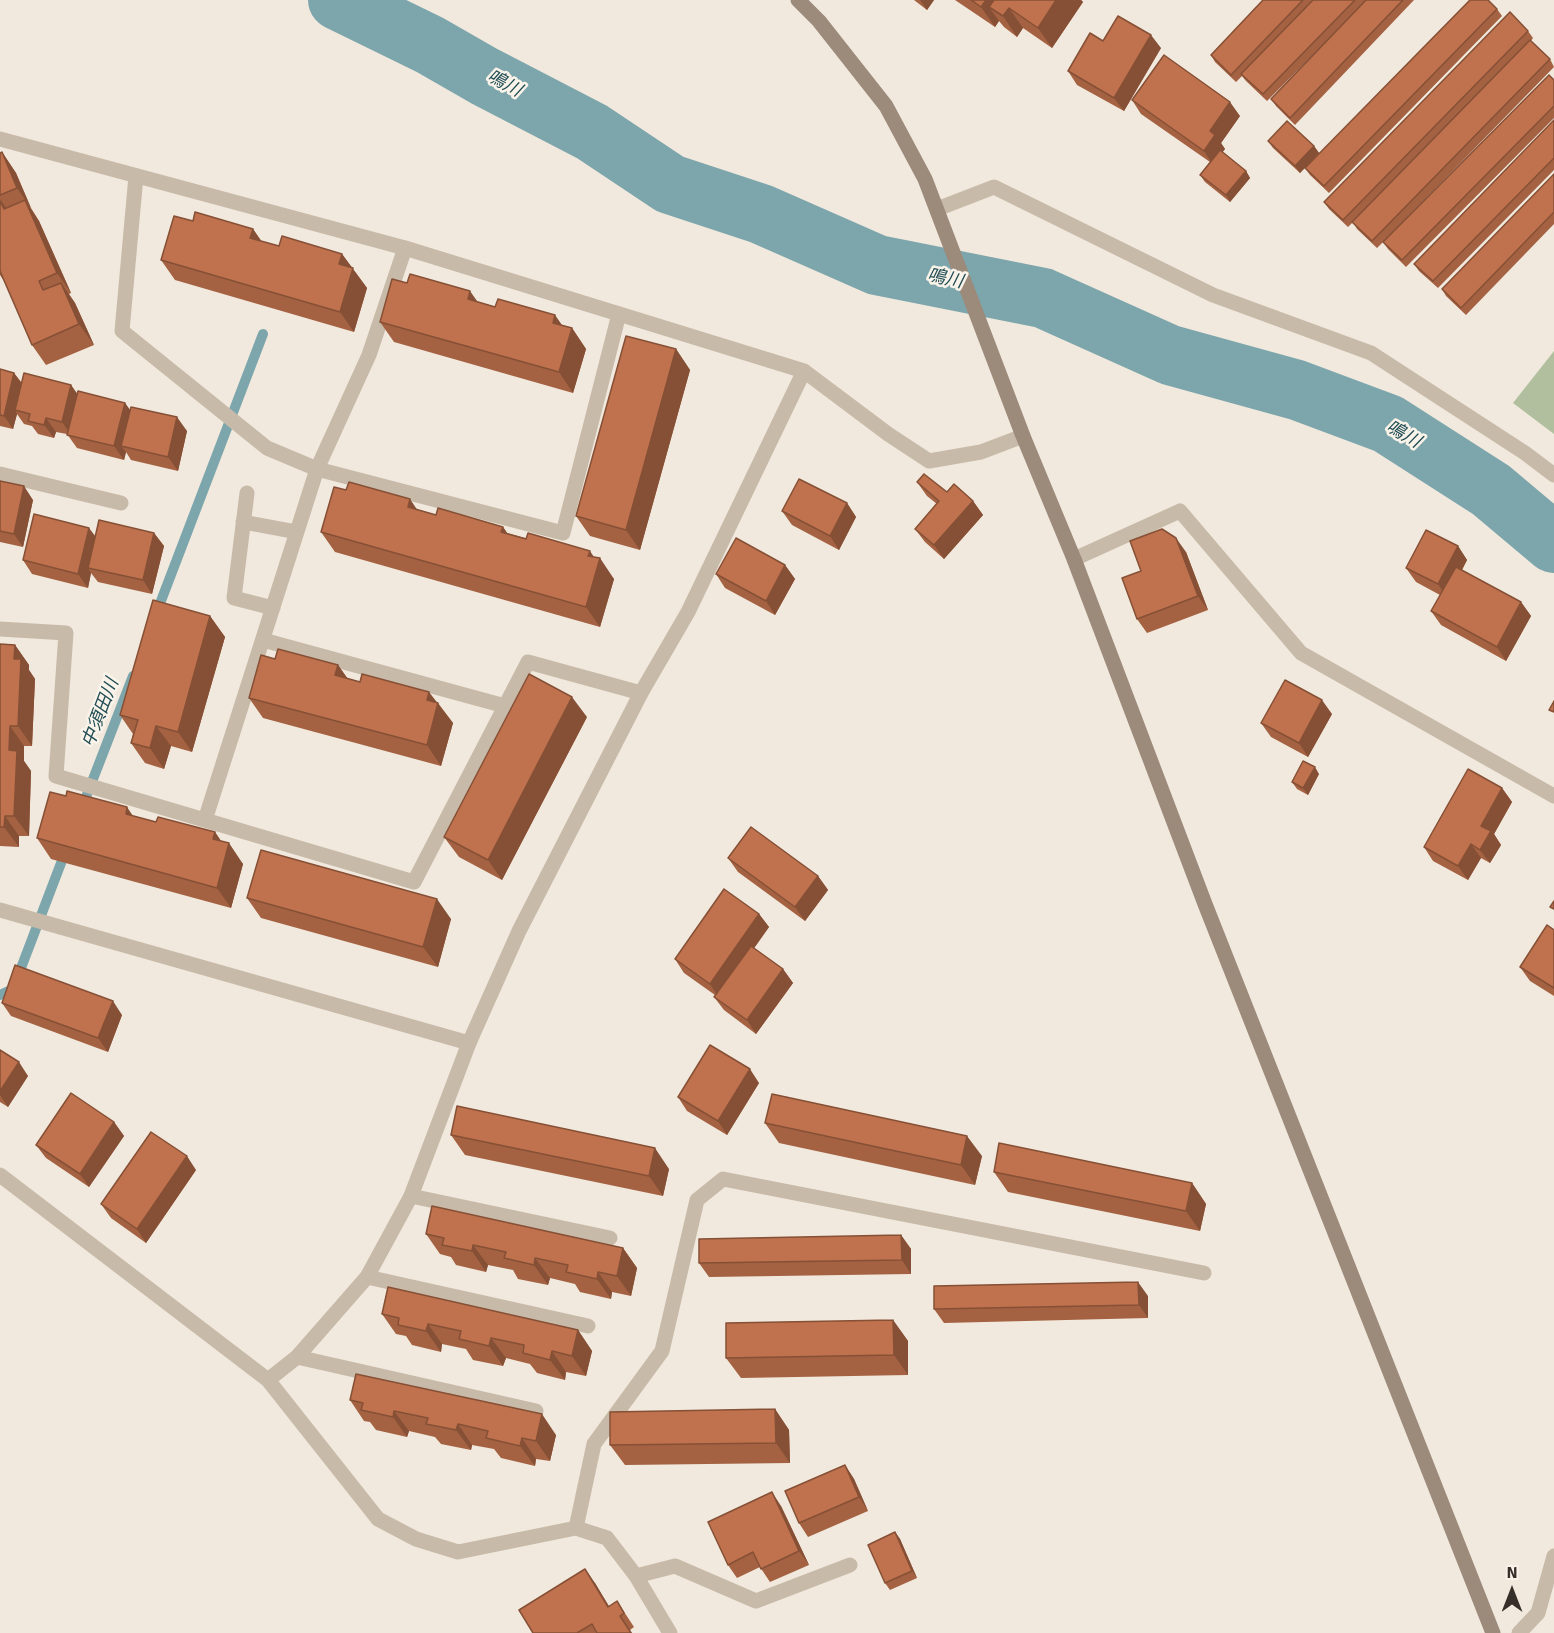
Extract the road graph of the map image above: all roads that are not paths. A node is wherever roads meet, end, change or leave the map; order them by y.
1 (798, 0) edge
2 (0, 139) edge
3 (136, 176) junction
4 (937, 209) junction
5 (405, 248) junction
6 (619, 314) junction
7 (804, 371) junction
8 (1023, 436) junction
9 (317, 469) junction
10 (0, 474) edge
11 (1554, 475) edge
12 (247, 494) dead end
13 (121, 503) dead end
14 (243, 522) junction
15 (297, 532) junction
16 (1074, 559) junction
17 (273, 608) junction
18 (0, 629) edge
19 (262, 640) junction
20 (641, 693) junction
21 (505, 706) junction
22 (1554, 796) edge
23 (205, 820) junction
24 (0, 910) edge
25 (469, 1043) junction
26 (0, 1175) edge
27 (411, 1196) junction
28 (610, 1238) dead end
29 (1204, 1273) dead end
30 (367, 1277) junction
31 (588, 1326) dead end
32 (297, 1357) junction
33 (268, 1380) junction
34 (536, 1411) edge
35 (576, 1528) junction
36 (1554, 1556) edge
37 (850, 1564) dead end
38 (636, 1576) junction
39 (670, 1633) edge
40 (1493, 1633) edge
41 (1519, 1633) edge

1 - 4 street
2 - 3 street
3 - 5 street
3 - 9 street
4 - 8 street
4 - 11 street
5 - 6 street
5 - 9 street
6 - 7 street
6 - 9 street
7 - 8 street
7 - 20 street
8 - 16 street
9 - 15 street
10 - 13 street
12 - 14 street
14 - 15 street
14 - 17 street
15 - 17 street
16 - 22 street
16 - 40 street
17 - 19 street
18 - 23 street
19 - 21 street
19 - 23 street
20 - 21 street
20 - 25 street
21 - 23 street
24 - 25 street
25 - 27 street
26 - 33 street
27 - 28 street
27 - 30 street
29 - 35 street
30 - 31 street
30 - 32 street
32 - 33 street
32 - 34 street
33 - 35 street
35 - 38 street
36 - 41 street
37 - 38 street
38 - 39 street

